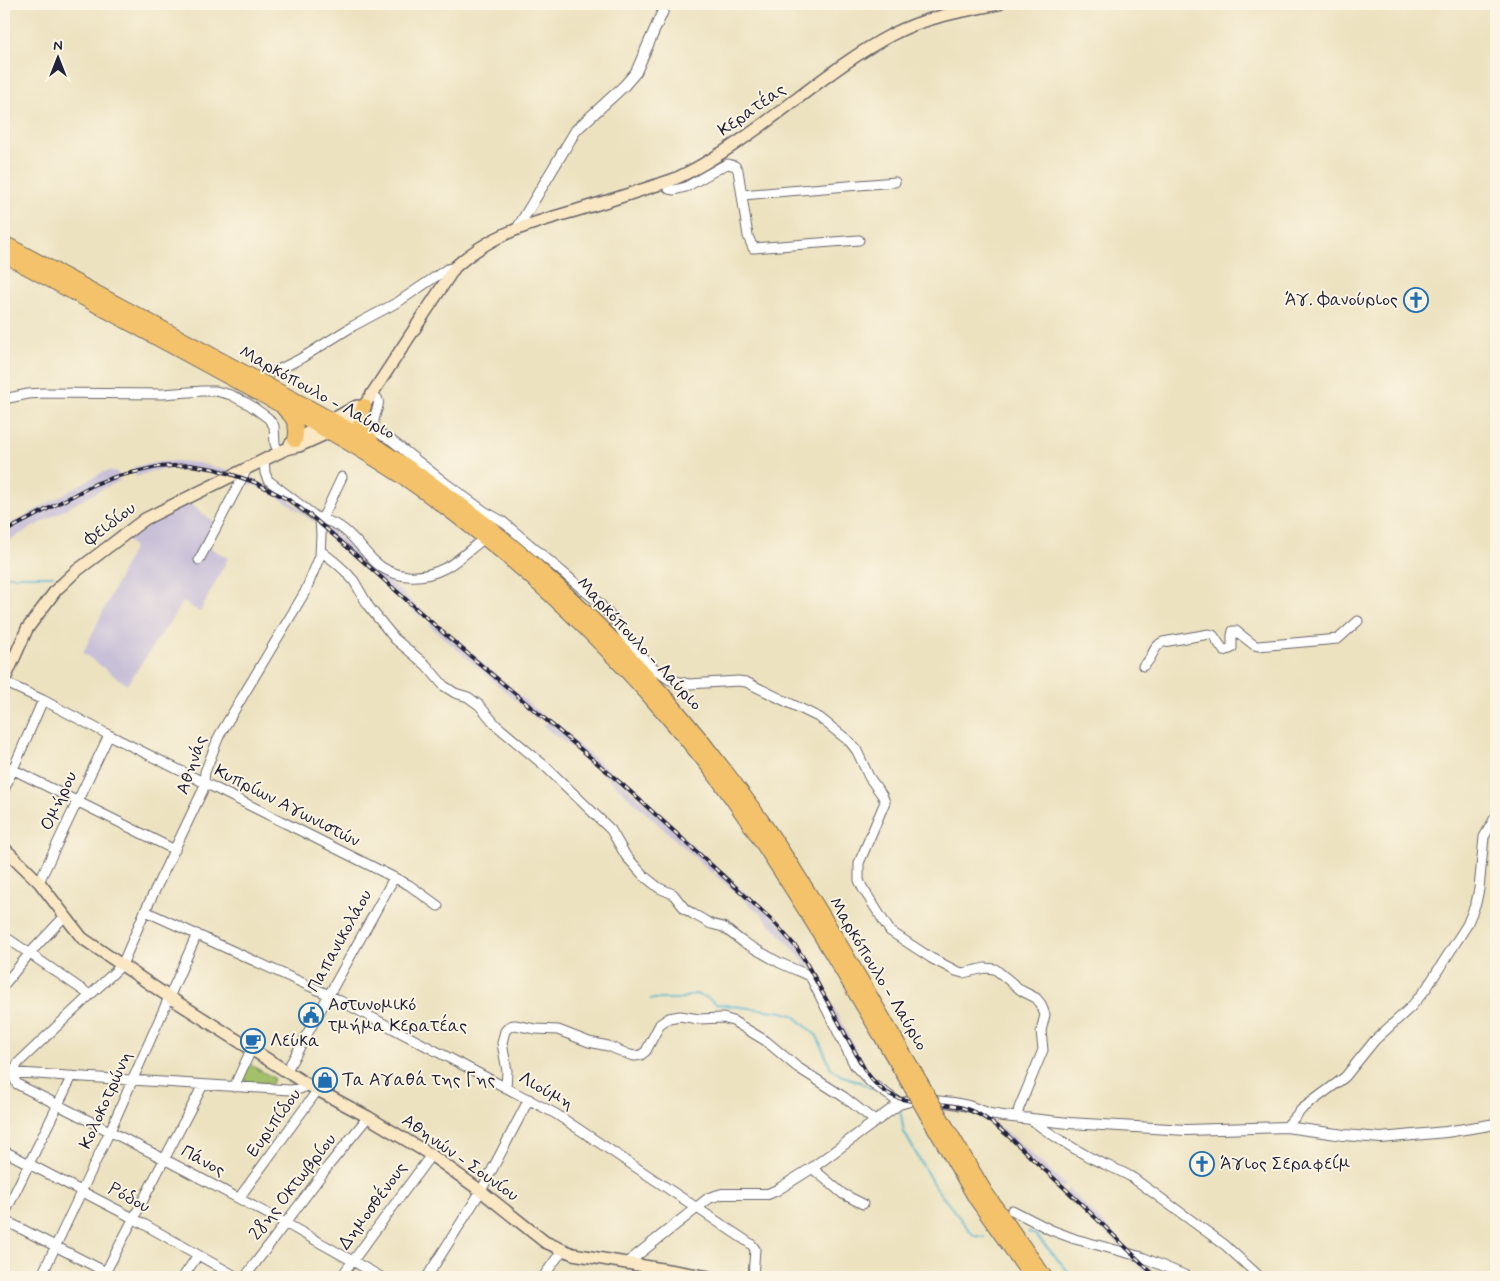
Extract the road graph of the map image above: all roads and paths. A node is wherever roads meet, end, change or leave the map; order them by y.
1 (666, 4) edge
2 (999, 4) edge
3 (664, 182) junction
4 (895, 182) dead end
5 (742, 195) junction
6 (517, 229) junction
7 (859, 240) dead end
8 (4, 243) edge
9 (4, 256) edge
10 (455, 266) junction
11 (274, 372) dead end
12 (4, 399) edge
13 (368, 400) junction
14 (278, 404) junction
15 (330, 426) junction
16 (377, 446) junction
17 (287, 447) junction
18 (264, 459) junction
19 (248, 467) junction
20 (342, 477) dead end
21 (320, 520) junction
22 (485, 538) junction
23 (321, 551) junction
24 (198, 560) dead end
25 (1358, 621) dead end
26 (1144, 666) dead end
27 (4, 681) edge
28 (43, 700) junction
29 (109, 734) junction
30 (4, 765) edge
31 (13, 769) junction
32 (204, 783) junction
33 (4, 790) edge
34 (77, 801) junction
35 (1496, 816) edge
36 (4, 848) edge
37 (175, 850) junction
38 (394, 878) junction
39 (39, 882) junction
40 (438, 906) dead end
41 (145, 911) junction
42 (65, 916) junction
43 (197, 934) junction
44 (4, 936) edge
45 (29, 954) junction
46 (122, 965) junction
47 (4, 985) edge
48 (90, 995) junction
49 (329, 995) junction
50 (169, 997) junction
51 (251, 1050) junction
52 (4, 1072) edge
53 (286, 1072) junction
54 (14, 1073) junction
55 (72, 1076) junction
56 (133, 1080) junction
57 (203, 1085) junction
58 (234, 1087) junction
59 (313, 1088) junction
60 (506, 1088) junction
61 (910, 1093) junction
62 (529, 1099) junction
63 (58, 1105) junction
64 (932, 1108) junction
65 (368, 1117) junction
66 (1017, 1118) junction
67 (1028, 1118) junction
68 (875, 1121) junction
69 (1496, 1124) edge
70 (1286, 1127) junction
71 (110, 1131) junction
72 (4, 1151) edge
73 (432, 1155) junction
74 (164, 1158) junction
75 (29, 1164) junction
76 (812, 1168) junction
77 (481, 1191) junction
78 (81, 1192) junction
79 (239, 1198) junction
80 (863, 1204) dead end
81 (696, 1208) junction
82 (1012, 1210) dead end
83 (4, 1215) edge
84 (133, 1218) junction
85 (4, 1220) edge
86 (285, 1223) junction
87 (55, 1247) junction
88 (562, 1251) junction
89 (198, 1255) junction
90 (353, 1261) junction
91 (627, 1263) junction
92 (104, 1275) edge
93 (681, 1275) edge
94 (41, 1277) edge
95 (183, 1277) edge
96 (237, 1277) edge
97 (245, 1277) edge
98 (341, 1277) edge
99 (381, 1277) edge
100 (427, 1277) edge
101 (543, 1277) edge
102 (710, 1277) edge
103 (753, 1277) edge
104 (1031, 1277) edge
105 (1045, 1277) edge
106 (1189, 1277) edge
107 (1260, 1277) edge

1 - 6 street
2 - 3 main road, Κερατέας
3 - 5 street
3 - 6 main road, Κερατέας
4 - 5 street
5 - 7 street
6 - 10 main road, Κερατέας
8 - 15 highway, Μαρκόπουλο - Λαύριο
9 - 14 highway, Μαρκόπουλο - Λαύριο
10 - 11 street
10 - 13 main road, Κερατέας
12 - 17 street
13 - 15 main road
13 - 16 highway
13 - 66 street
14 - 15 highway, Μαρκόπουλο - Λαύριο
14 - 17 highway
15 - 16 highway, Μαρκόπουλο - Λαύριο
15 - 17 main road
15 - 22 highway, Μαρκόπουλο - Λαύριο
16 - 61 highway, Μαρκόπουλο - Λαύριο
17 - 18 main road, Φειδίου
18 - 19 main road, Φειδίου
18 - 21 street
19 - 24 street
19 - 27 main road, Φειδίου
20 - 21 street
21 - 22 street
21 - 23 street, Αθηνάς
22 - 61 highway, Μαρκόπουλο - Λαύριο
23 - 32 street, Αθηνάς
23 - 61 street
25 - 26 street
27 - 28 street, Κυπρίων Αγωνιστών
28 - 29 street, Κυπρίων Αγωνιστών
28 - 31 street
29 - 32 street, Κυπρίων Αγωνιστών
29 - 34 street, Ομήρου
30 - 31 street
31 - 33 street
31 - 34 street
32 - 37 street, Αθηνάς
32 - 38 street, Κυπρίων Αγωνιστών
34 - 37 street
34 - 39 street, Ομήρου
35 - 70 street
36 - 39 main road, Αθηνών - Σουνίου
37 - 41 street, Αθηνάς
38 - 40 street, Κυπρίων Αγωνιστών
38 - 49 street, Παπανικολάου
39 - 42 main road, Αθηνών - Σουνίου
41 - 43 street, Λιούμη
41 - 46 street, Αθηνάς
42 - 45 street
42 - 46 main road, Αθηνών - Σουνίου
43 - 49 street, Λιούμη
43 - 50 street, Κολοκοτρώνη
44 - 45 street
45 - 47 street
45 - 48 street
46 - 48 street, Αθηνάς
46 - 50 main road, Αθηνών - Σουνίου
48 - 54 street, Αθηνάς
49 - 53 street, Παπανικολάου
49 - 60 street, Λιούμη
50 - 51 main road, Αθηνών - Σουνίου
50 - 56 street, Κολοκοτρώνη
51 - 53 main road, Αθηνών - Σουνίου
51 - 58 street
52 - 54 street
53 - 59 main road, Αθηνών - Σουνίου
54 - 55 street
54 - 63 street, Πάνος
55 - 56 street
55 - 63 street
56 - 57 street
56 - 71 street, Κολοκοτρώνη
57 - 58 street
57 - 74 street
58 - 59 street
59 - 65 main road, Αθηνών - Σουνίου
59 - 79 street, Ευριπίδου
60 - 62 street, Λιούμη
60 - 68 street
61 - 64 highway, Μαρκόπουλο - Λαύριο, bridge
61 - 68 street
62 - 77 street
62 - 81 street, Λιούμη
63 - 71 street, Πάνος
63 - 75 street
64 - 66 street
64 - 104 highway, Μαρκόπουλο - Λαύριο
64 - 105 highway, Μαρκόπουλο - Λαύριο
65 - 73 main road, Αθηνών - Σουνίου
65 - 86 street, 28ης Οκτωβρίου
66 - 67 street
67 - 70 street
67 - 107 street
68 - 76 street
69 - 70 street
71 - 74 street, Πάνος
71 - 78 street, Κολοκοτρώνη
72 - 75 street, Ρόδου
73 - 77 main road, Αθηνών - Σουνίου
73 - 90 street, Δημοσθένους
74 - 79 street, Πάνος
74 - 84 street
75 - 78 street, Ρόδου
75 - 83 street
76 - 80 street
76 - 81 street
77 - 88 main road, Αθηνών - Σουνίου
77 - 100 street
78 - 84 street, Ρόδου
78 - 87 street, Κολοκοτρώνη
79 - 86 street, Πάνος
81 - 91 street
81 - 103 street, Λιούμη
82 - 106 street
84 - 89 street, Ρόδου
84 - 92 street
85 - 87 street
86 - 90 street, Πάνος
86 - 97 street, 28ης Οκτωβρίου
87 - 92 street
87 - 94 street, Κολοκοτρώνη
88 - 91 main road, Αθηνών - Σουνίου
88 - 101 street
89 - 95 street
89 - 96 street, Ρόδου
90 - 98 street, Δημοσθένους
90 - 99 street, Πάνος
91 - 93 main road, Αθηνών - Σουνίου
93 - 102 main road, Αθηνών - Σουνίου

